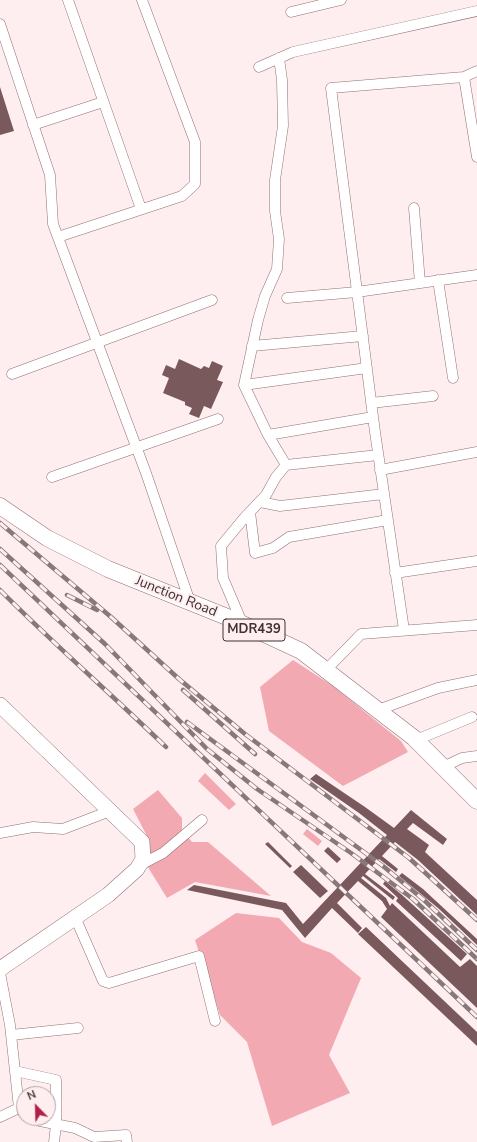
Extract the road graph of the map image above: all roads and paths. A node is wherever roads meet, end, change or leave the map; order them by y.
1 (68, 0) edge
2 (142, 0) edge
3 (341, 0) edge
4 (291, 12) dead end
5 (477, 12) edge
6 (0, 24) edge
7 (279, 58) junction
8 (259, 67) dead end
9 (477, 71) edge
10 (464, 77) junction
11 (103, 102) junction
12 (33, 125) junction
13 (477, 157) edge
14 (414, 208) dead end
15 (141, 210) junction
16 (58, 237) junction
17 (477, 275) edge
18 (438, 280) junction
19 (420, 283) junction
20 (357, 292) junction
21 (287, 298) dead end
22 (212, 300) dead end
23 (362, 336) junction
24 (97, 342) junction
25 (252, 346) junction
26 (367, 368) junction
27 (12, 374) dead end
28 (453, 378) dead end
29 (244, 384) junction
30 (433, 396) dead end
31 (371, 403) junction
32 (373, 417) junction
33 (218, 419) dead end
34 (268, 435) junction
35 (137, 448) junction
36 (477, 452) edge
37 (378, 455) junction
38 (286, 465) junction
39 (380, 470) junction
40 (52, 477) dead end
41 (384, 494) junction
42 (260, 502) junction
43 (0, 506) edge
44 (250, 512) junction
45 (388, 520) junction
46 (477, 561) edge
47 (396, 573) junction
48 (190, 602) junction
49 (243, 625) junction
50 (477, 625) edge
51 (404, 630) junction
52 (326, 670) junction
53 (477, 680) edge
54 (0, 705) edge
55 (378, 710) junction
56 (472, 717) dead end
57 (416, 740) junction
58 (477, 756) edge
59 (443, 767) junction
60 (477, 800) edge
61 (110, 811) junction
62 (202, 820) dead end
63 (0, 833) edge
64 (140, 865) junction
65 (75, 917) junction
66 (0, 969) edge
67 (0, 973) edge
68 (216, 1021) dead end
69 (78, 1028) dead end
70 (11, 1035) junction
71 (15, 1071) junction
72 (17, 1086) edge
73 (56, 1086) edge
74 (16, 1112) edge
75 (0, 1117) edge
76 (56, 1125) edge
77 (56, 1126) edge
78 (54, 1142) edge
79 (127, 1142) edge

1 - 11 street
2 - 15 street
3 - 4 street
5 - 7 street
6 - 12 street
7 - 8 street
7 - 25 street
9 - 10 street
10 - 13 street
10 - 20 street
11 - 12 street
11 - 15 street
12 - 16 street
14 - 19 street
15 - 16 street
16 - 24 street
17 - 18 street
18 - 19 street
18 - 28 street
19 - 20 street
20 - 21 street
20 - 23 street
22 - 24 street
23 - 25 street
23 - 26 street
24 - 27 street
24 - 35 street
25 - 29 street
26 - 29 street
26 - 31 street
29 - 34 street
30 - 31 street
31 - 32 street
32 - 34 street
32 - 37 street
33 - 35 street
34 - 38 street
35 - 40 street
35 - 48 street
36 - 39 street
37 - 38 street
37 - 39 street
38 - 42 street
39 - 41 street
41 - 42 street
41 - 45 street
42 - 44 street
43 - 48 main road, Junction Road / MDR439
44 - 45 street
44 - 49 street
45 - 47 street
46 - 47 street
47 - 51 street
48 - 49 main road, Junction Road / MDR439
49 - 52 main road, Junction Road / MDR439
50 - 51 street
51 - 52 street
52 - 55 main road, Junction Road / MDR439
53 - 55 street
54 - 61 main road
55 - 57 main road, Junction Road / MDR439
56 - 57 street
57 - 59 main road, Junction Road / MDR439
58 - 59 street
59 - 60 main road, Junction Road / MDR439
61 - 63 street
61 - 64 main road
62 - 64 street
64 - 65 main road
65 - 66 main road
65 - 68 street
67 - 70 street
69 - 70 street
70 - 71 street
71 - 72 street
71 - 73 street
74 - 75 street
76 - 79 street
77 - 78 street

